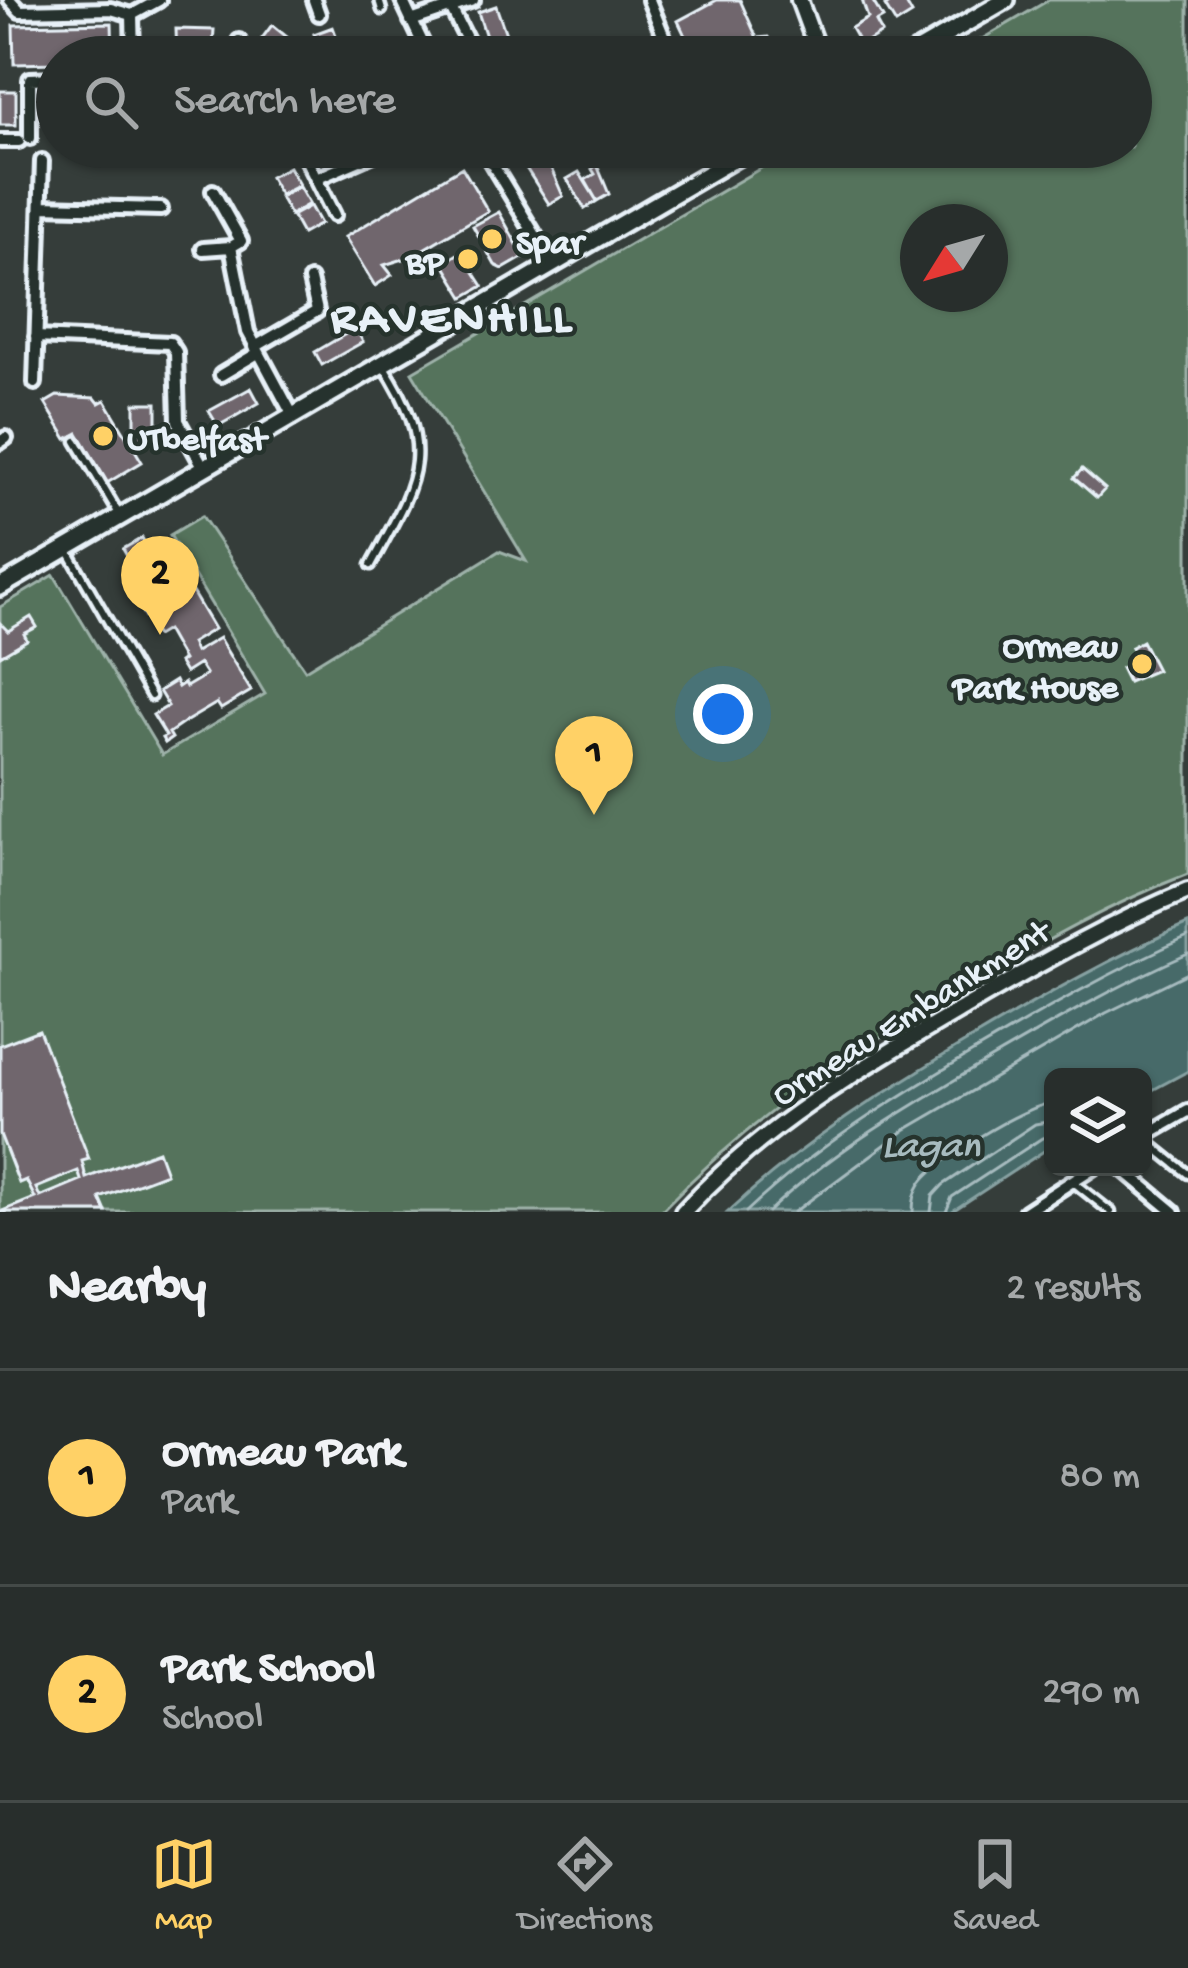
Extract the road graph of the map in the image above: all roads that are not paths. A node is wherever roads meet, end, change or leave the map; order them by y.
1 (10, 0) edge
2 (159, 0) edge
3 (314, 0) edge
4 (379, 0) edge
5 (402, 0) edge
6 (473, 0) edge
7 (649, 0) edge
8 (799, 0) edge
9 (1006, 0) edge
10 (451, 8) junction
11 (382, 10) dead end
12 (319, 14) dead end
13 (132, 15) junction
14 (411, 22) junction
15 (132, 36) edge
16 (418, 36) edge
17 (465, 36) edge
18 (664, 36) edge
19 (812, 36) edge
20 (944, 36) edge
21 (36, 79) edge
22 (0, 141) edge
23 (42, 168) edge
24 (310, 168) edge
25 (339, 168) edge
26 (495, 168) edge
27 (717, 169) edge
28 (316, 179) junction
29 (213, 191) dead end
30 (41, 206) junction
31 (161, 209) dead end
32 (334, 214) dead end
33 (231, 247) junction
34 (202, 249) dead end
35 (553, 265) junction
36 (310, 280) dead end
37 (36, 337) junction
38 (256, 350) junction
39 (382, 364) junction
40 (221, 374) dead end
41 (35, 383) dead end
42 (293, 416) junction
43 (76, 442) dead end
44 (205, 468) junction
45 (121, 517) junction
46 (67, 548) junction
47 (371, 565) dead end
48 (0, 587) edge
49 (151, 696) dead end
50 (1188, 891) edge
51 (1187, 1115) edge
52 (1152, 1132) edge
53 (1152, 1144) edge
54 (1188, 1174) edge
55 (1079, 1176) edge
56 (1131, 1176) edge
57 (1072, 1180) junction
58 (1044, 1208) edge
59 (683, 1212) edge
60 (1025, 1212) edge
61 (1111, 1212) edge
62 (1174, 1212) edge

1 - 13 street
2 - 13 street
3 - 12 street
4 - 11 lane
5 - 14 street
6 - 10 street
7 - 18 street
8 - 19 street
9 - 20 main road
10 - 14 street
10 - 17 street
13 - 15 street
14 - 16 street
21 - 22 street
23 - 30 street
24 - 28 street
25 - 28 street
26 - 35 street
27 - 35 main road
28 - 32 street
29 - 33 street
30 - 31 street
30 - 37 street
33 - 34 street
33 - 38 street
35 - 39 main road
36 - 38 street
37 - 41 street
37 - 44 street
38 - 40 street
38 - 42 street
39 - 42 main road
39 - 47 lane
42 - 44 main road
43 - 45 lane
44 - 45 main road
45 - 46 main road
46 - 48 main road
46 - 49 lane
50 - 59 street, Ormeau Embankment
51 - 52 street
53 - 54 lane
55 - 57 street
56 - 62 street
57 - 58 street
57 - 61 lane
58 - 60 street

